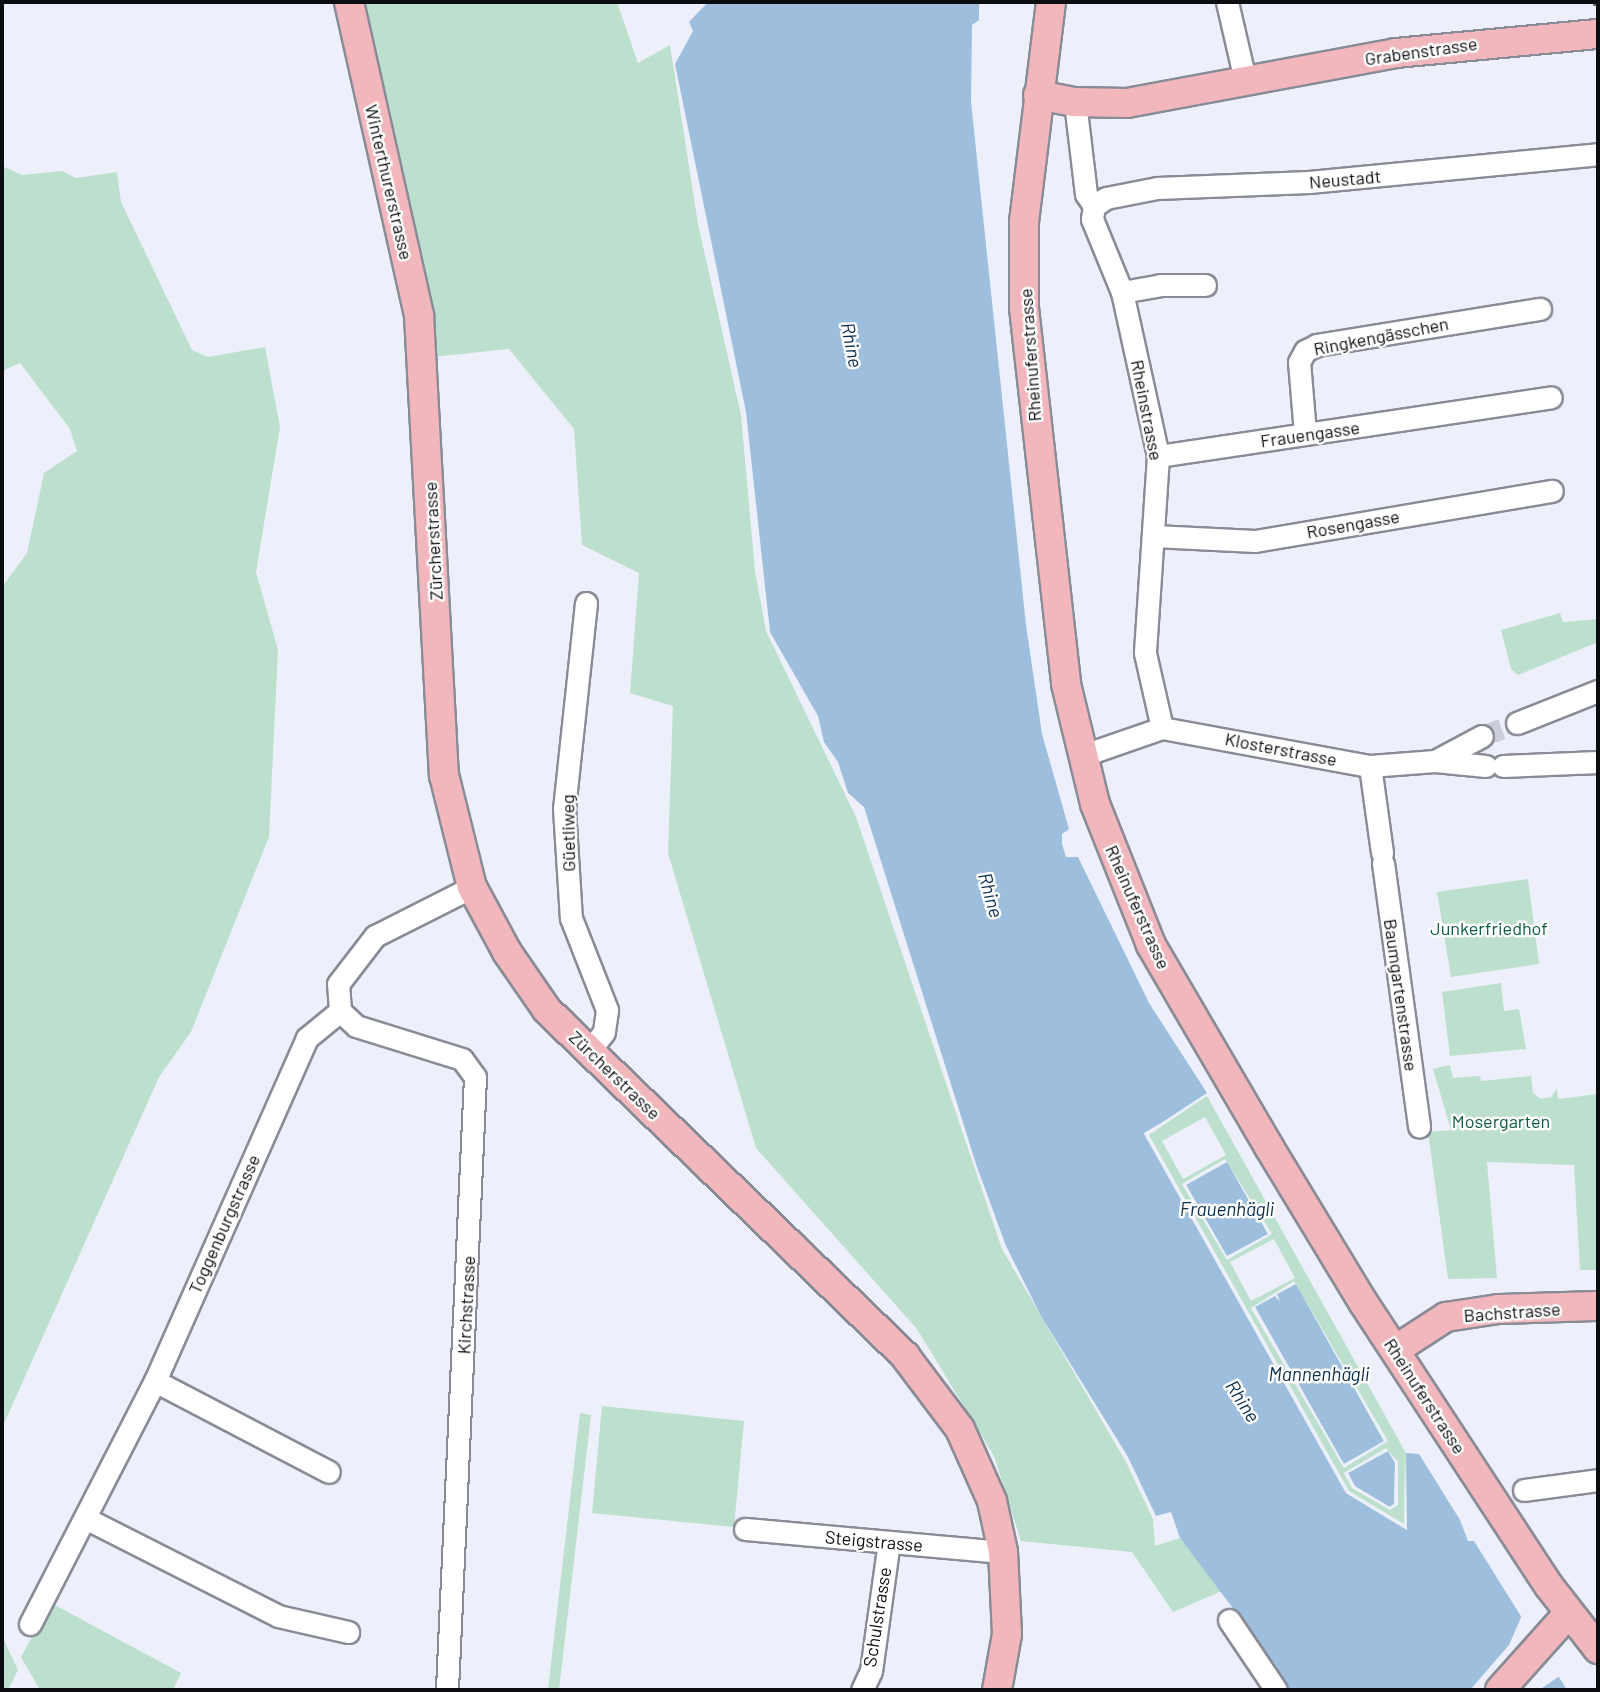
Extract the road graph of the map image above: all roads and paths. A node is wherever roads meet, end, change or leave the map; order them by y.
1 (349, 2) edge
2 (1051, 2) edge
3 (1227, 2) edge
4 (1598, 34) edge
5 (1245, 80) junction
6 (1038, 95) junction
7 (1075, 102) junction
8 (1598, 154) edge
9 (1094, 206) junction
10 (1205, 285) dead end
11 (1122, 292) junction
12 (1540, 309) dead end
13 (423, 364) joint
14 (1551, 397) dead end
15 (1305, 433) junction
16 (1158, 456) junction
17 (1552, 491) dead end
18 (1154, 536) junction
19 (586, 603) dead end
20 (1598, 691) edge
21 (1517, 723) tunnel mouth
22 (1162, 728) junction
23 (1482, 736) tunnel mouth
24 (1081, 756) junction
25 (1434, 761) junction
26 (1598, 762) edge
27 (1370, 766) junction
28 (472, 887) junction
29 (340, 1011) junction
30 (589, 1051) junction
31 (1419, 1127) dead end
32 (1598, 1306) edge
33 (1395, 1350) junction
34 (155, 1381) junction
35 (329, 1472) dead end
36 (1598, 1480) edge
37 (1524, 1490) dead end
38 (85, 1518) junction
39 (745, 1529) dead end
40 (888, 1542) junction
41 (991, 1551) junction
42 (1228, 1620) dead end
43 (1561, 1622) junction
44 (30, 1624) dead end
45 (348, 1632) dead end
46 (1598, 1649) edge
47 (447, 1690) edge
48 (862, 1690) edge
49 (997, 1690) edge
50 (1276, 1690) edge
51 (1500, 1690) edge

1 - 13 main road, Winterthurerstrasse
2 - 6 main road, Rheinuferstrasse
3 - 5 street
4 - 5 main road, Grabenstrasse
5 - 7 main road, Grabenstrasse
6 - 7 main road, Grabenstrasse
6 - 24 main road, Rheinuferstrasse
7 - 9 street, Rheinstrasse
8 - 9 street, Neustadt
9 - 11 street, Rheinstrasse
10 - 11 street
11 - 16 street, Rheinstrasse
12 - 15 street, Ringkengässchen
13 - 28 main road, Zürcherstrasse
14 - 15 street, Frauengasse
15 - 16 street, Frauengasse
16 - 18 street, Rheinstrasse
17 - 18 street, Rosengasse
18 - 22 street, Rheinstrasse
19 - 30 street, Güetliweg
20 - 21 street
22 - 24 street, Klosterstrasse
22 - 27 street, Klosterstrasse
23 - 25 street
24 - 33 main road, Rheinuferstrasse
25 - 26 street, Klosterstrasse
25 - 27 street, Klosterstrasse
27 - 31 street, Baumgartenstrasse
28 - 29 street
28 - 30 main road, Zürcherstrasse
29 - 34 street, Toggenburgstrasse
29 - 47 street, Kirchstrasse
30 - 41 main road, Zürcherstrasse
32 - 33 main road, Bachstrasse
33 - 43 main road, Rheinuferstrasse
34 - 35 street
34 - 38 street, Toggenburgstrasse
36 - 37 street
38 - 44 street, Toggenburgstrasse
38 - 45 street
39 - 40 street, Steigstrasse
40 - 41 street, Steigstrasse
40 - 48 street, Schulstrasse
41 - 49 main road, Zürcherstrasse
42 - 50 street
43 - 46 main road, Rheinuferstrasse
43 - 51 main road

